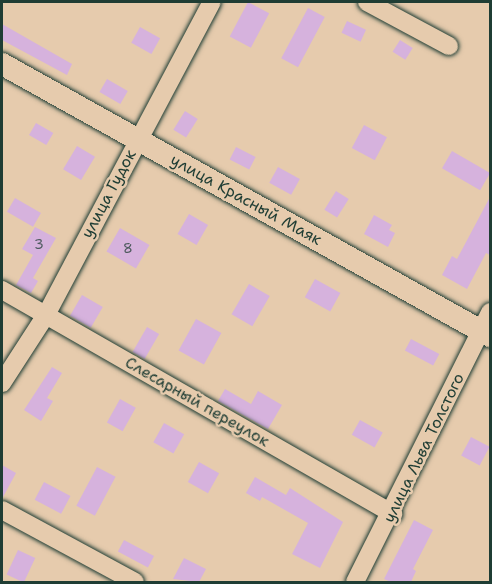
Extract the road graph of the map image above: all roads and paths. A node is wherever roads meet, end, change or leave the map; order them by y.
1 (212, 2) edge
2 (367, 2) edge
3 (448, 46) dead end
4 (2, 64) edge
5 (138, 140) junction
6 (2, 290) edge
7 (46, 315) junction
8 (487, 326) edge
9 (2, 383) edge
10 (2, 510) edge
11 (393, 514) junction
12 (135, 582) edge
13 (355, 582) edge

1 - 5 street, улица Гудок
2 - 3 street
4 - 5 main road, улица Красный Маяк
5 - 7 street, улица Гудок
5 - 8 main road, улица Красный Маяк
6 - 7 street, Слесарный переулок
7 - 9 street, улица Гудок
7 - 11 street, Слесарный переулок
8 - 11 street, улица Льва Толстого
10 - 12 street
11 - 13 street, улица Льва Толстого

